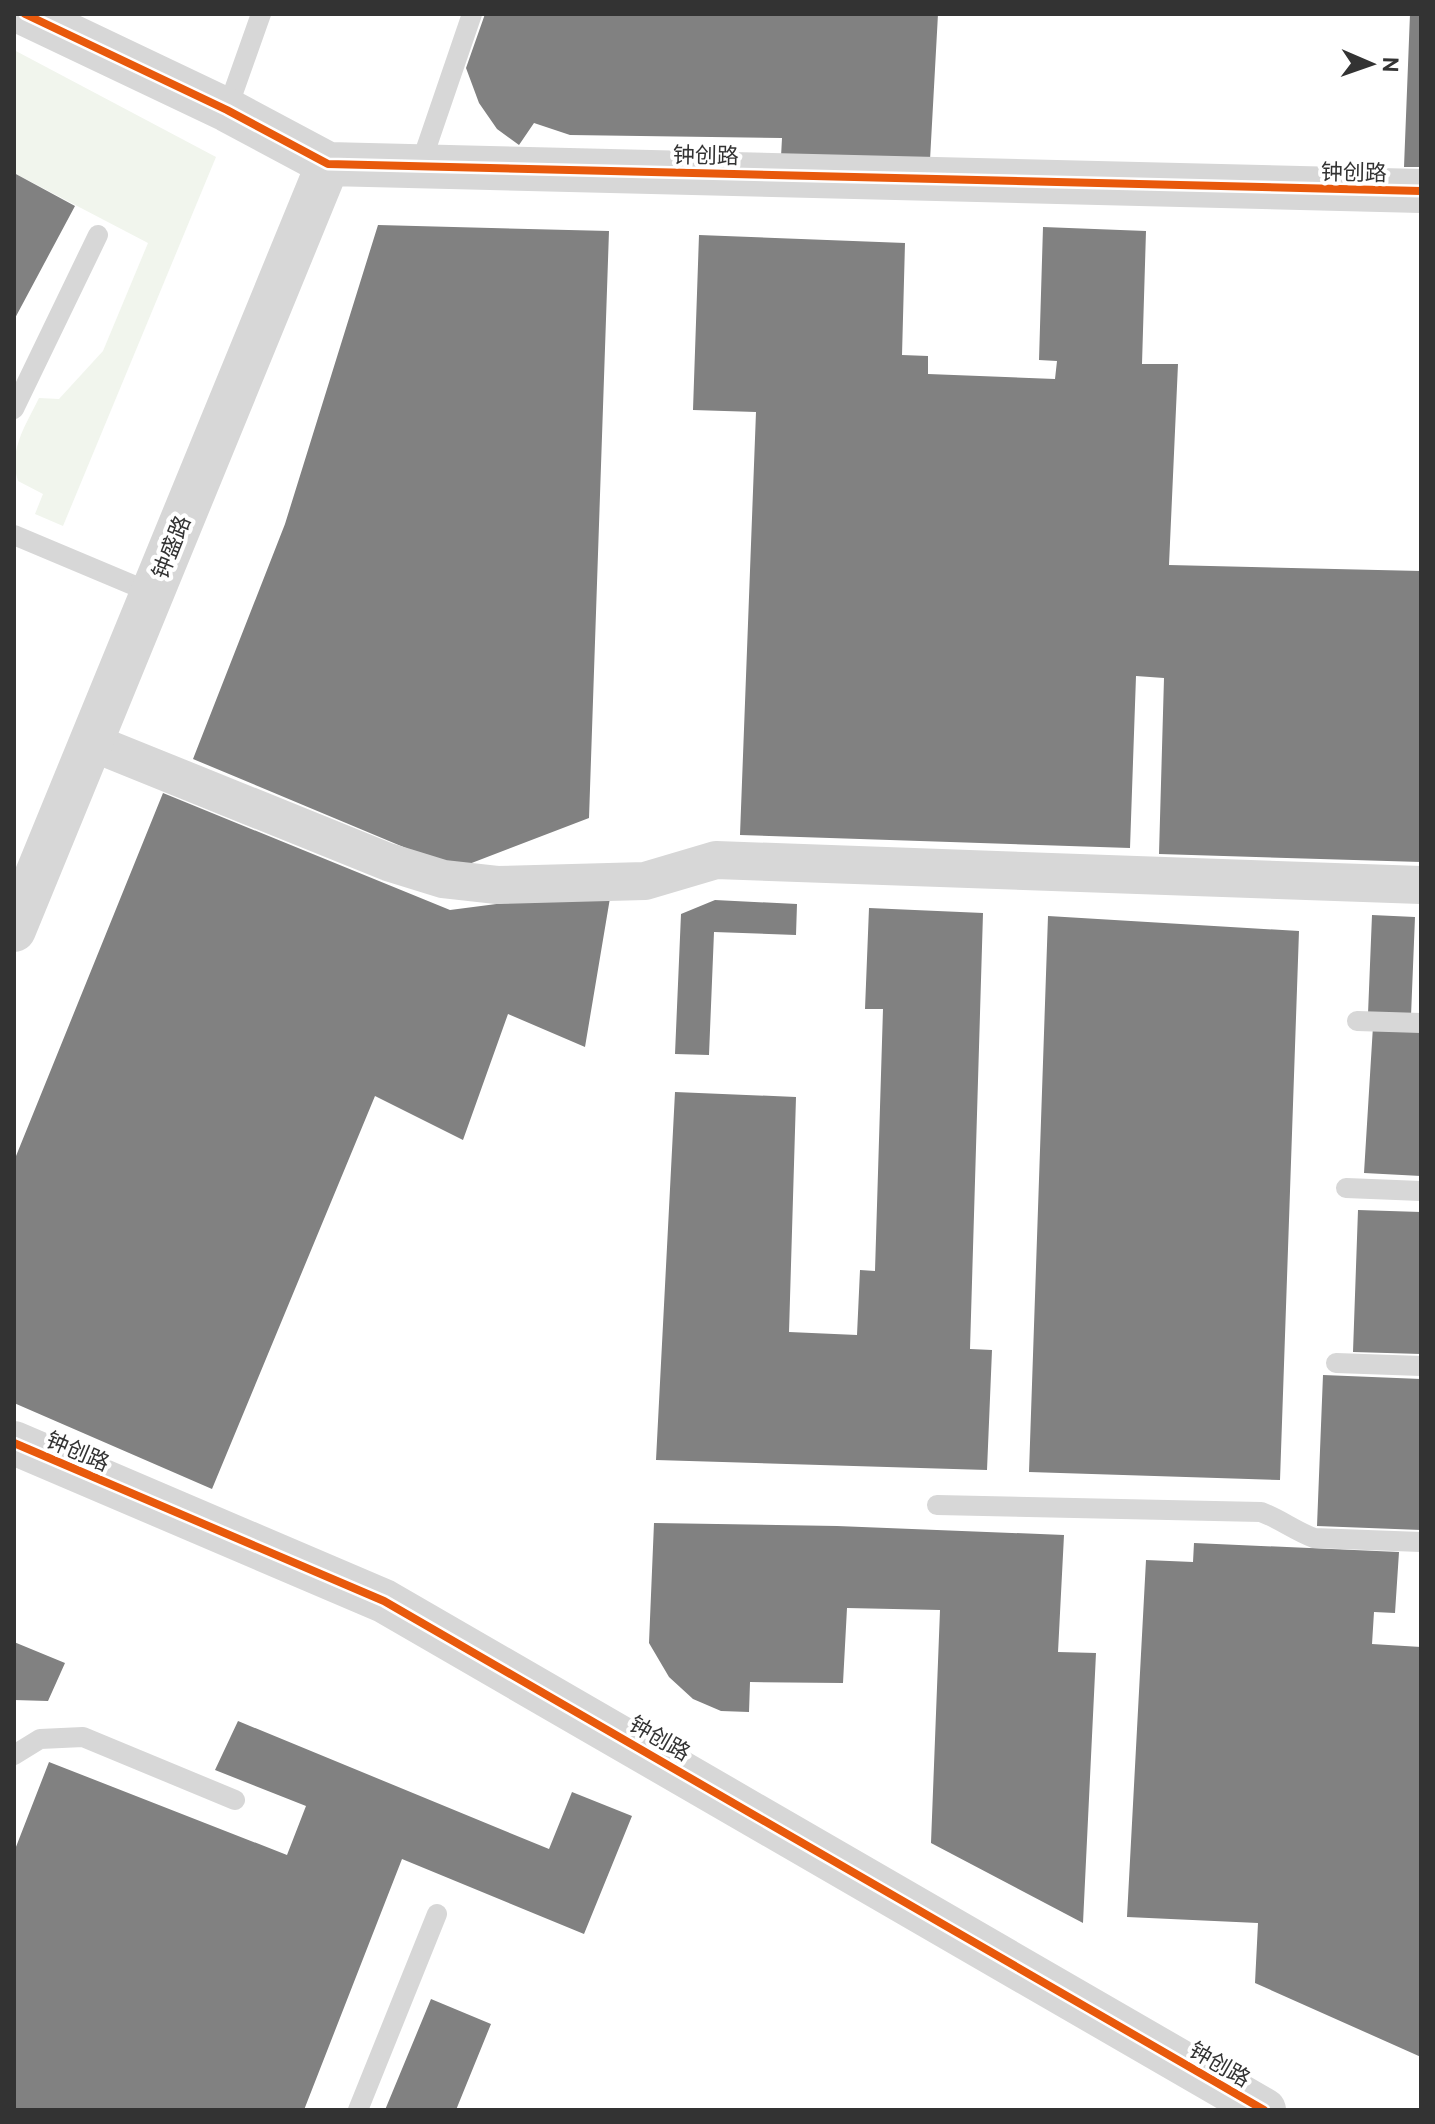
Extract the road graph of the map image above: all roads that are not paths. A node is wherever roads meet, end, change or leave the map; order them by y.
1 (25, 14) edge
2 (261, 14) edge
3 (472, 14) edge
4 (227, 110) junction
5 (328, 164) junction
6 (420, 166) junction
7 (1421, 191) edge
8 (98, 235) dead end
9 (14, 409) edge
10 (14, 535) edge
11 (152, 593) junction
12 (91, 742) junction
13 (1421, 885) edge
14 (14, 930) edge
15 (1357, 1021) dead end
16 (1421, 1023) edge
17 (1346, 1188) dead end
18 (1421, 1191) edge
19 (1336, 1363) dead end
20 (1421, 1366) edge
21 (14, 1443) edge
22 (937, 1505) dead end
23 (1421, 1542) edge
24 (14, 1755) edge
25 (235, 1800) dead end
26 (437, 1914) dead end
27 (358, 2110) edge
28 (1264, 2110) edge

1 - 4 street, 钟创路
2 - 4 lane
3 - 6 lane
4 - 5 street, 钟创路
5 - 6 street, 钟创路
5 - 11 street, 钟盛路
6 - 7 street, 钟创路
8 - 9 lane
10 - 11 lane
11 - 12 street, 钟盛路
12 - 13 street
12 - 14 street, 钟盛路
15 - 16 lane
17 - 18 lane
19 - 20 lane
21 - 28 street, 钟创路
22 - 23 lane
24 - 25 lane
26 - 27 lane

